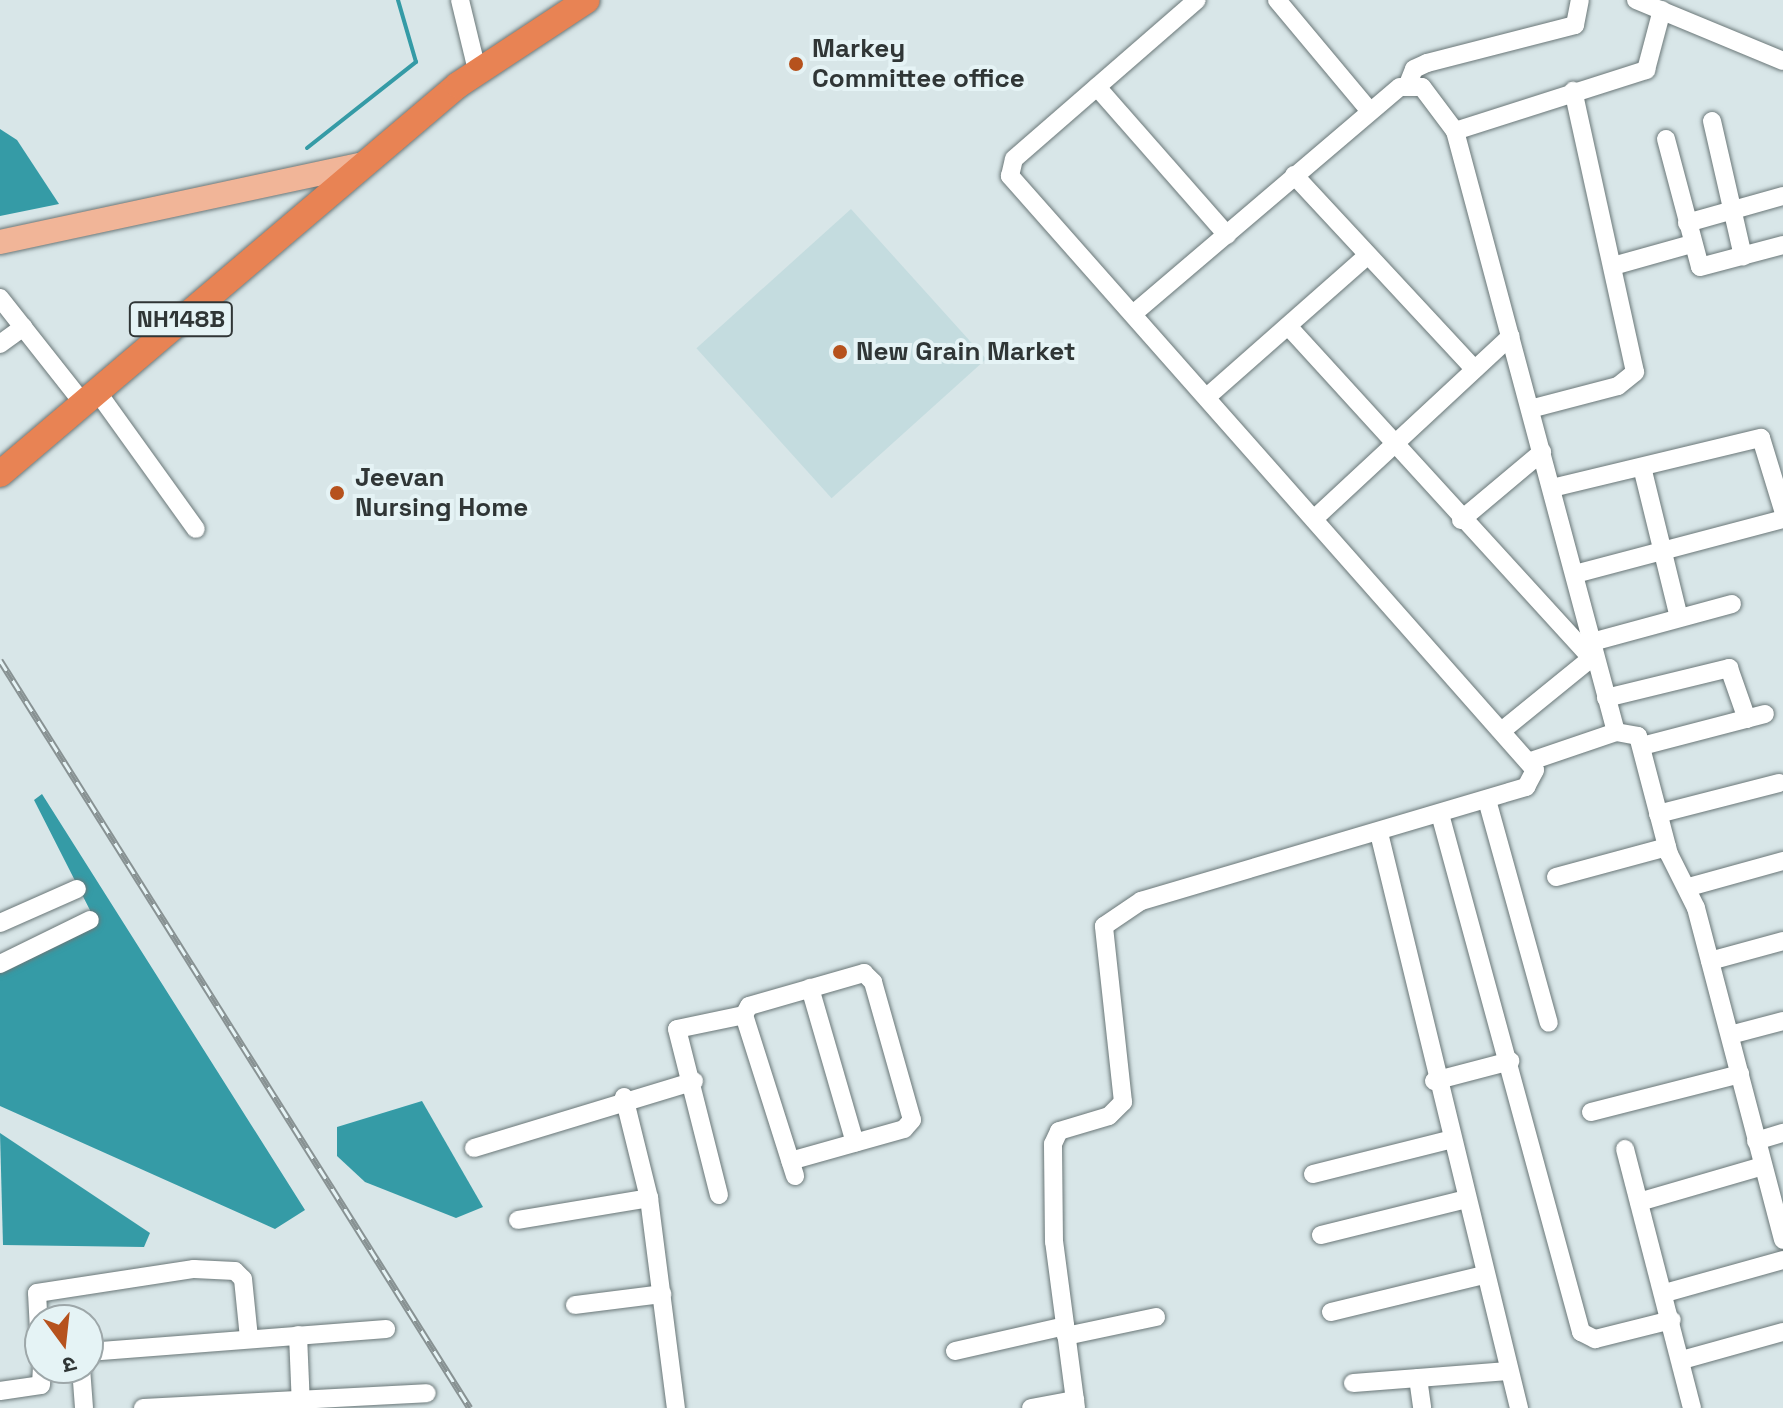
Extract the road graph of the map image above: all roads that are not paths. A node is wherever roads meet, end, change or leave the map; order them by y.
1 (460, 0) edge
2 (564, 0) edge
3 (587, 0) edge
4 (1197, 0) edge
5 (1277, 0) edge
6 (1580, 0) edge
7 (1636, 0) edge
8 (1662, 10) junction
9 (1783, 61) edge
10 (475, 62) junction
11 (1408, 84) junction
12 (458, 85) junction
13 (1097, 87) junction
14 (1573, 91) junction
15 (1369, 110) junction
16 (1712, 121) dead end
17 (1455, 131) junction
18 (1666, 139) dead end
19 (364, 164) junction
20 (1294, 175) junction
21 (1783, 196) edge
22 (1732, 210) junction
23 (1687, 223) junction
24 (1227, 235) junction
25 (0, 242) edge
26 (1692, 244) junction
27 (1783, 245) edge
28 (1368, 255) junction
29 (1743, 256) junction
30 (1613, 266) junction
31 (0, 298) edge
32 (1133, 314) junction
33 (1288, 326) junction
34 (23, 327) junction
35 (1511, 336) junction
36 (0, 344) edge
37 (1474, 369) junction
38 (89, 396) junction
39 (1208, 396) junction
40 (1530, 409) junction
41 (1395, 441) junction
42 (1542, 452) junction
43 (1642, 467) junction
44 (0, 474) edge
45 (1552, 488) junction
46 (1783, 510) edge
47 (1315, 518) junction
48 (1783, 519) edge
49 (1461, 520) junction
50 (196, 529) dead end
51 (1663, 550) junction
52 (1575, 574) junction
53 (1732, 604) dead end
54 (1679, 618) junction
55 (1593, 655) junction
56 (1606, 698) junction
57 (1765, 714) dead end
58 (1747, 719) junction
59 (1504, 729) junction
60 (1616, 732) junction
61 (1642, 746) junction
62 (1531, 761) junction
63 (1779, 783) dead end
64 (1487, 800) junction
65 (1440, 814) junction
66 (1658, 814) junction
67 (1379, 833) junction
68 (1667, 847) junction
69 (1783, 861) edge
70 (1556, 877) dead end
71 (1689, 887) junction
72 (77, 889) dead end
73 (90, 920) dead end
74 (0, 923) edge
75 (1783, 941) edge
76 (1710, 961) junction
77 (0, 964) edge
78 (810, 988) junction
79 (744, 1015) junction
80 (1783, 1021) edge
81 (1549, 1023) dead end
82 (1730, 1035) junction
83 (1510, 1061) junction
84 (1740, 1074) junction
85 (694, 1081) junction
86 (1434, 1081) junction
87 (624, 1097) junction
88 (1591, 1112) dead end
89 (1783, 1133) edge
90 (1452, 1139) junction
91 (1756, 1141) junction
92 (855, 1143) junction
93 (474, 1148) dead end
94 (1625, 1149) dead end
95 (1763, 1166) junction
96 (1313, 1174) dead end
97 (719, 1195) dead end
98 (649, 1198) junction
99 (1466, 1199) junction
100 (1639, 1202) junction
101 (1779, 1213) edge
102 (518, 1220) dead end
103 (1321, 1235) dead end
104 (1783, 1240) edge
105 (1783, 1260) edge
106 (1484, 1275) junction
107 (1665, 1293) junction
108 (662, 1294) junction
109 (38, 1304) edge
110 (575, 1305) dead end
111 (1331, 1312) dead end
112 (1156, 1317) dead end
113 (1672, 1320) junction
114 (386, 1329) dead end
115 (1065, 1331) junction
116 (1783, 1332) edge
117 (298, 1335) junction
118 (249, 1338) junction
119 (104, 1351) edge
120 (955, 1351) dead end
121 (1682, 1360) junction
122 (1509, 1371) junction
123 (1418, 1378) junction
124 (1353, 1383) dead end
125 (41, 1384) edge
126 (82, 1384) edge
127 (9, 1390) edge
128 (427, 1393) dead end
129 (301, 1403) edge
130 (1076, 1404) edge
131 (16, 1408) edge
132 (84, 1408) edge
133 (143, 1408) edge
134 (676, 1408) edge
135 (1031, 1408) edge
136 (1422, 1408) edge
137 (1519, 1408) edge
138 (1692, 1408) edge

1 - 10 street
2 - 10 highway, NH148B
3 - 12 highway, NH148B
4 - 13 street
5 - 15 street
6 - 11 street
7 - 8 street
8 - 9 street
8 - 14 street
10 - 12 highway, NH148B
11 - 15 street
11 - 17 street
12 - 19 highway, NH148B
13 - 24 street
13 - 32 street
14 - 17 street
14 - 30 street
15 - 20 street
16 - 22 street
17 - 35 street
18 - 23 street
19 - 25 main road
19 - 38 highway, NH148B
20 - 24 street
20 - 28 street
21 - 22 street
22 - 23 street
22 - 29 street
23 - 26 street
24 - 32 street
26 - 29 street
26 - 30 street
27 - 29 street
28 - 33 street
28 - 37 street
30 - 40 street
31 - 34 street
32 - 39 street
33 - 39 street
33 - 41 street
34 - 36 street
34 - 38 street
35 - 37 street
35 - 40 street
37 - 41 street
38 - 44 highway, NH148B
38 - 50 street
39 - 47 street
40 - 42 street
41 - 47 street
41 - 49 street
42 - 45 street
42 - 49 street
43 - 45 street
43 - 46 street
43 - 51 street
45 - 52 street
47 - 59 street
48 - 51 street
49 - 55 street
51 - 52 street
51 - 54 street
52 - 55 street
53 - 54 street
54 - 55 street
55 - 56 street
55 - 59 street
56 - 58 street
56 - 60 street
57 - 58 street
58 - 61 street
59 - 62 street
60 - 61 street
60 - 62 street
61 - 66 street
62 - 64 street
63 - 66 street
64 - 65 street
64 - 81 street
65 - 67 street
65 - 83 street
66 - 68 street
67 - 86 street
67 - 115 street
68 - 70 street
68 - 71 street
69 - 71 street
71 - 76 street
72 - 74 street
73 - 77 street
75 - 76 street
76 - 82 street
78 - 79 street
78 - 92 street
78 - 92 street
79 - 85 street
79 - 92 street
80 - 82 street
82 - 84 street
83 - 86 street
83 - 113 street
84 - 88 street
84 - 91 street
85 - 87 street
85 - 97 street
86 - 90 street
87 - 93 street
87 - 98 street
89 - 91 street
90 - 96 street
90 - 99 street
91 - 95 street
94 - 100 street
95 - 100 street
95 - 101 street
98 - 102 street
98 - 108 street
99 - 103 street
99 - 106 street
100 - 107 street
101 - 104 street
105 - 107 street
106 - 111 street
106 - 122 street
107 - 113 street
108 - 110 street
108 - 134 street
109 - 118 street
112 - 115 street
113 - 121 street
114 - 117 street
115 - 120 street
115 - 130 street
116 - 121 street
117 - 118 street
117 - 129 street
118 - 119 street
121 - 138 street
122 - 123 street
122 - 137 street
123 - 124 street
123 - 136 street
125 - 127 street
126 - 132 street
127 - 131 street
128 - 129 street
129 - 133 street
130 - 135 street

